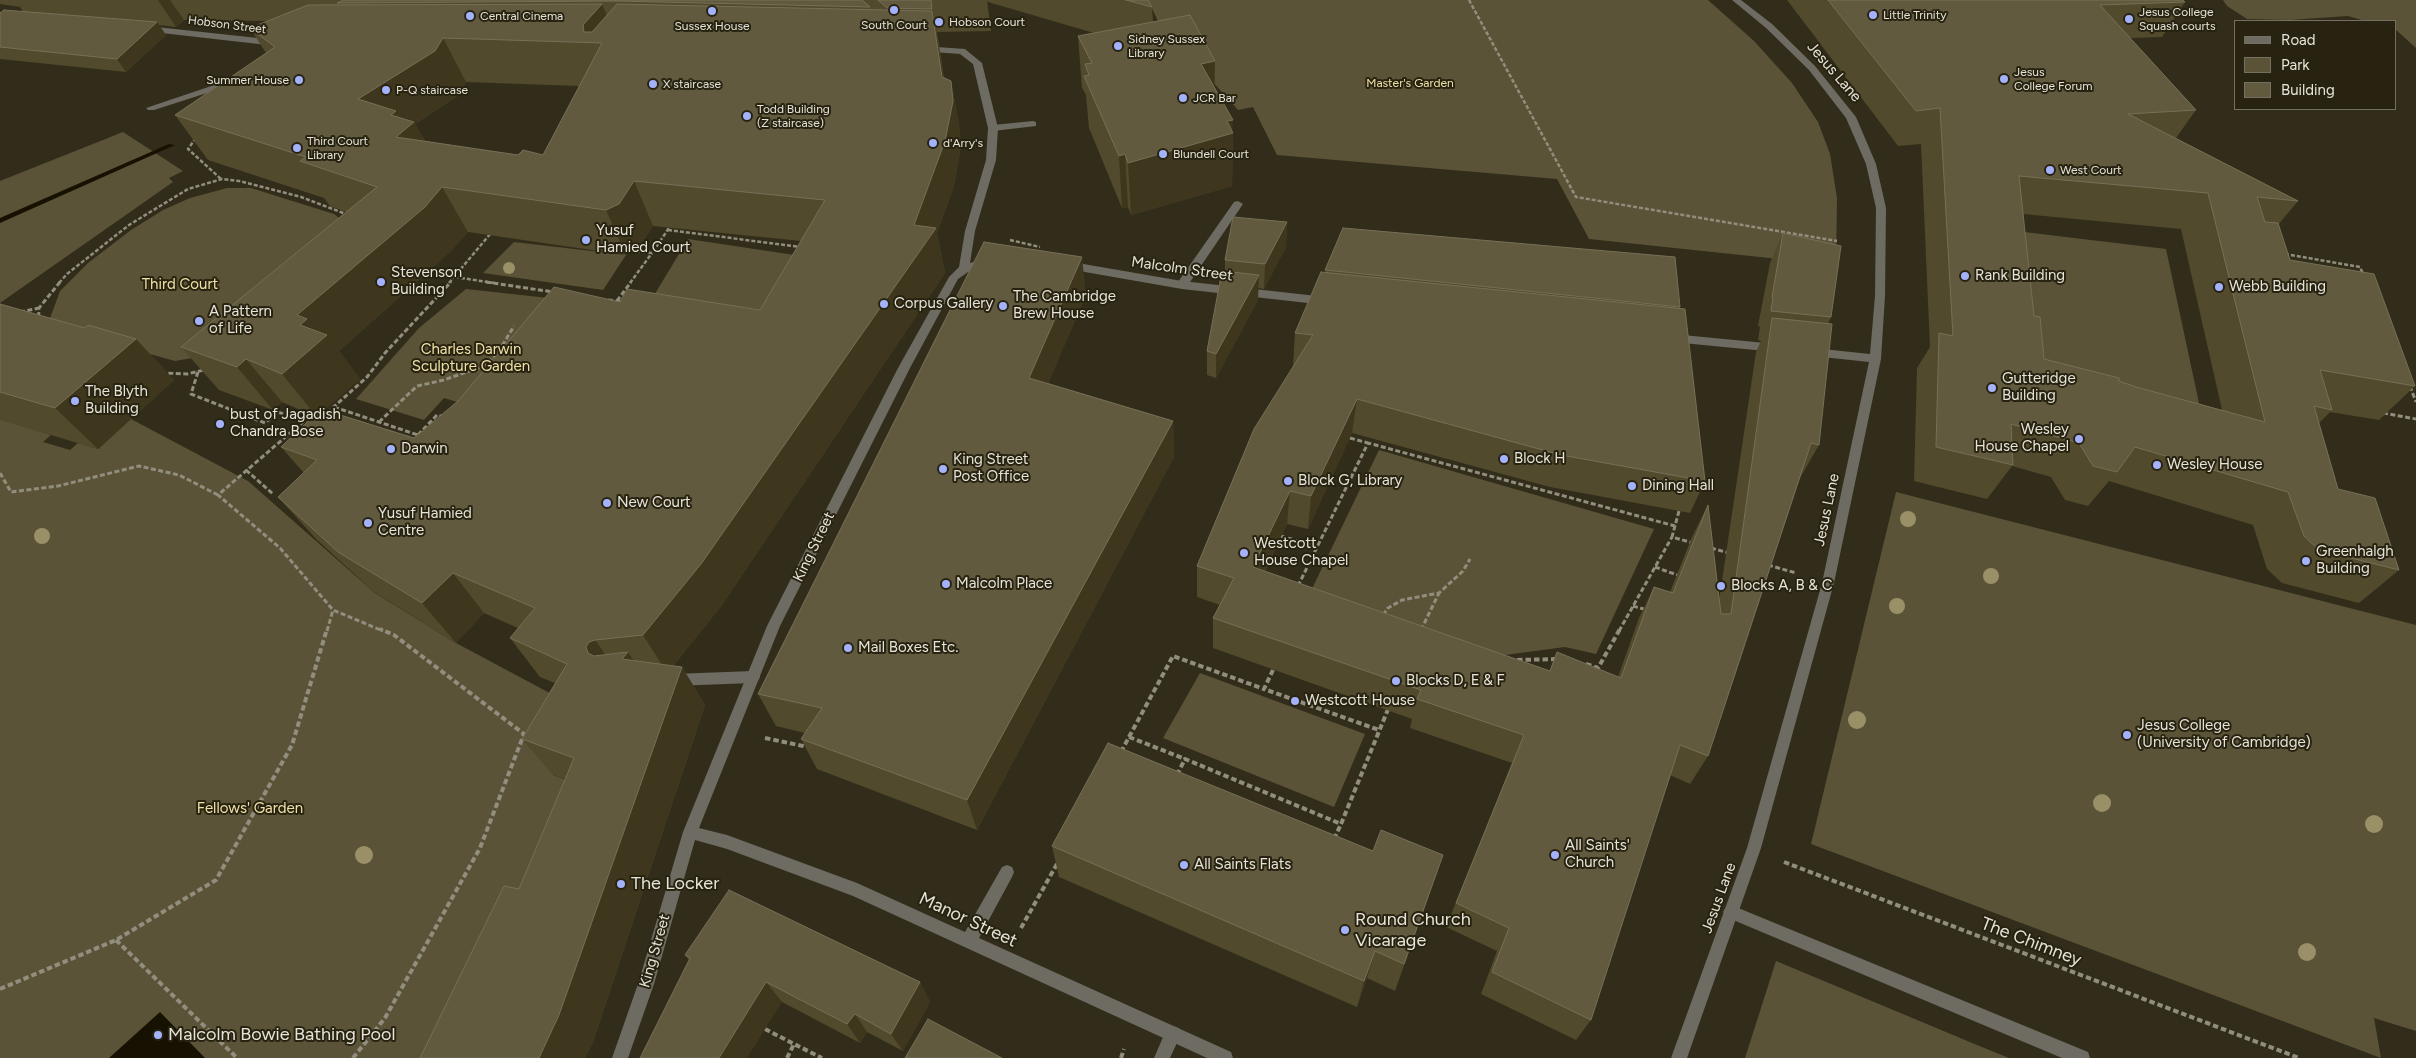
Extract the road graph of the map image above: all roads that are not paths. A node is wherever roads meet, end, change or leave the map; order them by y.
1 (1736, 0) edge
2 (137, 28) edge
3 (284, 44) edge
4 (917, 49) edge
5 (240, 80) edge
6 (151, 108) dead end
7 (1033, 124) dead end
8 (993, 128) junction
9 (1238, 204) dead end
10 (1000, 261) edge
11 (1055, 264) edge
12 (964, 269) junction
13 (1182, 285) junction
14 (1336, 302) edge
15 (1660, 336) edge
16 (1875, 359) junction
17 (752, 677) junction
18 (659, 682) edge
19 (690, 832) junction
20 (1007, 872) dead end
21 (1731, 912) junction
22 (968, 942) junction
23 (1173, 1034) junction
24 (620, 1058) edge
25 (1162, 1058) edge
26 (1225, 1058) edge
27 (1680, 1058) edge
28 (2082, 1058) edge

1 - 16 street, Jesus Lane
2 - 3 street, Hobson Street
4 - 8 street
5 - 6 street
7 - 8 street
8 - 12 street
9 - 13 street
10 - 12 street
11 - 13 street, Malcolm Street
12 - 17 street, King Street
13 - 14 street, Malcolm Street
15 - 16 street
16 - 21 street, Jesus Lane
17 - 18 street
17 - 19 street, King Street
19 - 22 street, Manor Street
19 - 24 street, King Street
20 - 22 street
21 - 27 street, Jesus Lane
21 - 28 street
22 - 23 street, Manor Street
23 - 25 street
23 - 26 street, Manor Street

